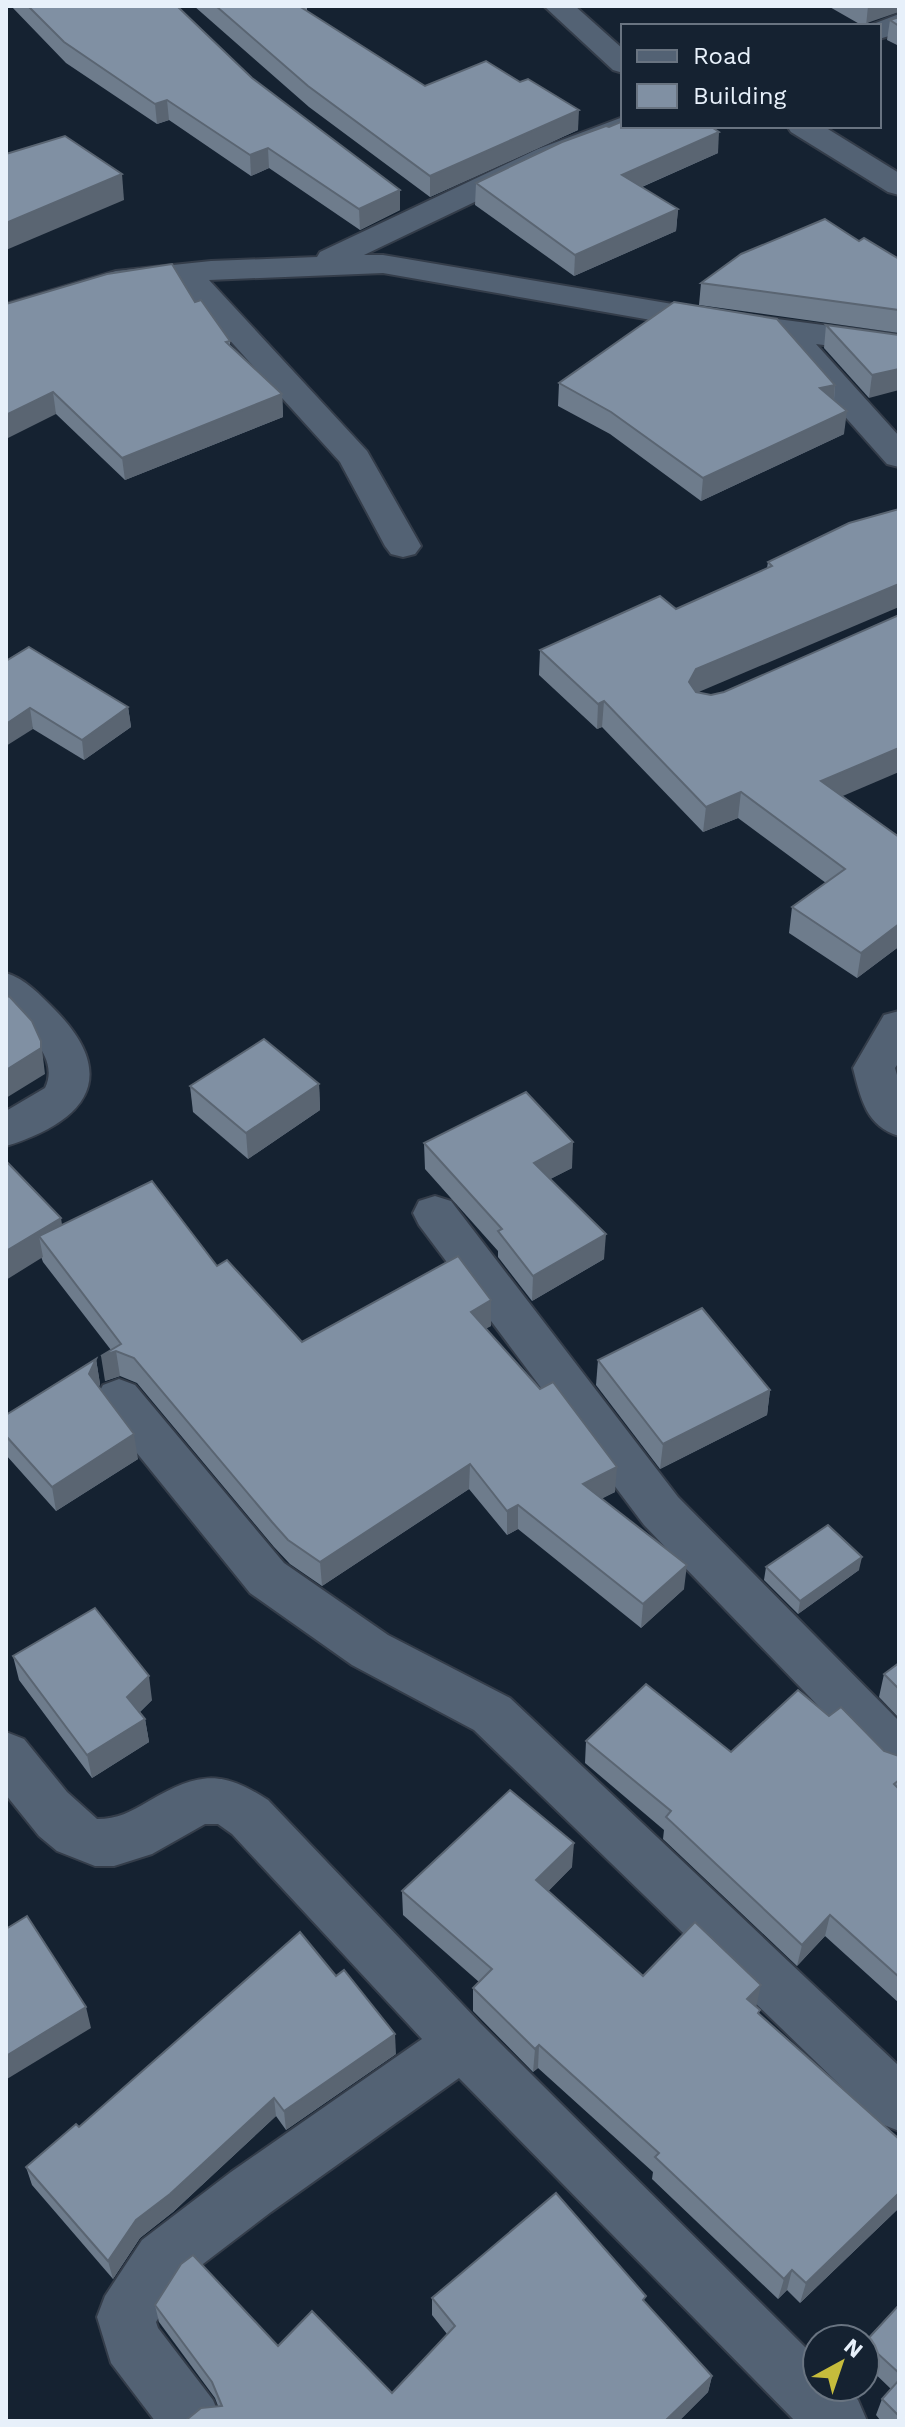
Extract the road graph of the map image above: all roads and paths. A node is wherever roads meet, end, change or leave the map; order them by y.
1 (558, 6) edge
2 (621, 62) edge
3 (621, 127) edge
4 (805, 128) edge
5 (899, 186) edge
6 (402, 195) dead end
7 (429, 213) junction
8 (314, 267) junction
9 (186, 273) junction
10 (6, 314) edge
11 (786, 330) junction
12 (899, 345) edge
13 (899, 457) edge
14 (403, 546) dead end
15 (6, 988) edge
16 (899, 1026) edge
17 (899, 1120) edge
18 (6, 1130) edge
19 (435, 1213) dead end
20 (119, 1398) dead end
21 (6, 1755) edge
22 (899, 1755) edge
23 (462, 2043) junction
24 (899, 2104) edge
25 (192, 2421) edge
26 (837, 2421) edge

1 - 2 street
3 - 7 street
4 - 5 street
6 - 7 street
7 - 8 street
8 - 9 street
8 - 11 street
9 - 10 street
9 - 14 street
11 - 12 street
11 - 13 street
15 - 18 street
16 - 17 street
19 - 22 street
20 - 24 street
21 - 23 street
23 - 25 street
23 - 26 street

